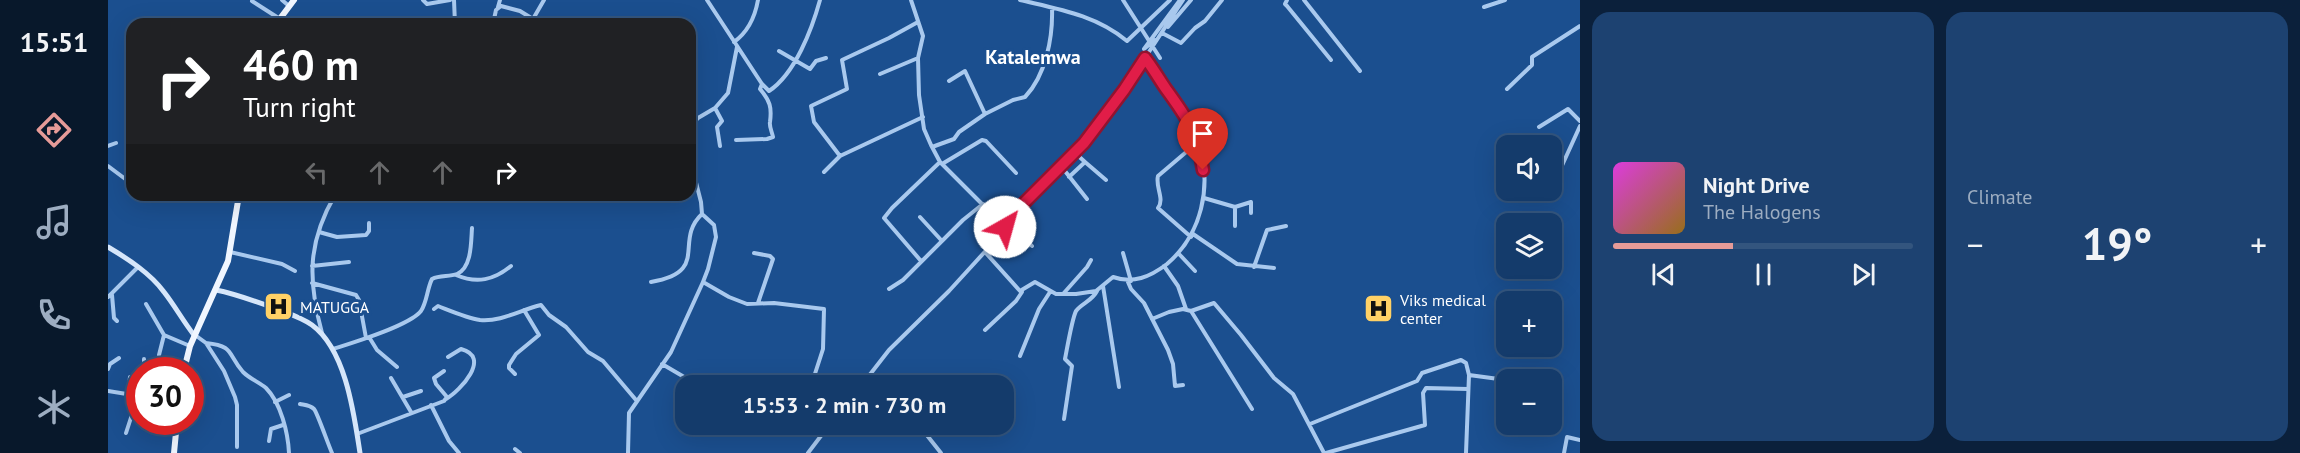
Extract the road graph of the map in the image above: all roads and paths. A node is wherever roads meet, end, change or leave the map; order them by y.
1 (252, 0) edge
2 (282, 0) edge
3 (423, 0) edge
4 (452, 0) edge
5 (500, 0) edge
6 (544, 0) edge
7 (707, 0) edge
8 (758, 0) edge
9 (820, 0) edge
10 (1020, 0) edge
11 (1123, 0) edge
12 (1170, 0) edge
13 (1182, 0) edge
14 (1191, 0) edge
15 (1222, 0) edge
16 (1287, 0) edge
17 (1305, 0) edge
18 (1504, 0) edge
19 (913, 1) edge
20 (291, 3) edge
21 (498, 7) junction
22 (1484, 7) dead end
23 (1052, 8) junction
24 (274, 18) edge
25 (280, 18) edge
26 (454, 18) edge
27 (495, 18) edge
28 (531, 18) edge
29 (534, 18) edge
30 (918, 22) junction
31 (1580, 26) edge
32 (1162, 33) junction
33 (735, 44) junction
34 (778, 51) dead end
35 (826, 58) dead end
36 (918, 58) junction
37 (1145, 58) junction
38 (1160, 58) dead end
39 (795, 60) junction
40 (1331, 60) dead end
41 (1360, 71) dead end
42 (880, 74) dead end
43 (949, 81) dead end
44 (762, 84) junction
45 (1507, 89) dead end
46 (715, 108) junction
47 (985, 114) junction
48 (922, 117) junction
49 (696, 120) edge
50 (1580, 121) edge
51 (1580, 126) edge
52 (1539, 127) dead end
53 (736, 140) dead end
54 (1198, 142) junction
55 (116, 143) dead end
56 (108, 146) edge
57 (720, 146) dead end
58 (932, 147) junction
59 (1074, 152) junction
60 (840, 156) junction
61 (1085, 162) junction
62 (941, 163) junction
63 (108, 166) edge
64 (1060, 166) junction
65 (1562, 166) edge
66 (824, 172) dead end
67 (1016, 173) dead end
68 (1069, 177) junction
69 (126, 180) edge
70 (1106, 180) dead end
71 (696, 182) edge
72 (1204, 198) junction
73 (1087, 199) dead end
74 (238, 201) edge
75 (332, 201) edge
76 (983, 204) junction
77 (1235, 207) junction
78 (1251, 213) dead end
79 (702, 214) junction
80 (920, 217) dead end
81 (369, 223) dead end
82 (1006, 223) junction
83 (1235, 226) dead end
84 (1286, 226) dead end
85 (472, 228) dead end
86 (319, 232) junction
87 (1192, 235) junction
88 (942, 241) junction
89 (1032, 246) dead end
90 (108, 247) edge
91 (230, 252) junction
92 (985, 252) junction
93 (754, 253) dead end
94 (1123, 253) dead end
95 (1179, 254) junction
96 (1091, 260) dead end
97 (921, 261) junction
98 (349, 262) dead end
99 (312, 266) junction
100 (511, 266) dead end
101 (1164, 266) junction
102 (138, 267) junction
103 (1254, 267) junction
104 (1274, 268) dead end
105 (295, 271) dead end
106 (1195, 271) dead end
107 (456, 275) junction
108 (1130, 281) junction
109 (651, 282) dead end
110 (703, 282) junction
111 (312, 284) junction
112 (1103, 285) junction
113 (889, 289) dead end
114 (216, 290) junction
115 (1097, 290) junction
116 (1022, 292) junction
117 (1050, 292) junction
118 (1062, 295) junction
119 (111, 297) edge
120 (758, 303) junction
121 (108, 304) edge
122 (146, 304) dead end
123 (434, 309) dead end
124 (524, 310) junction
125 (1189, 310) junction
126 (1152, 319) junction
127 (117, 321) dead end
128 (985, 330) dead end
129 (164, 335) junction
130 (194, 335) junction
131 (322, 335) junction
132 (368, 338) junction
133 (206, 343) junction
134 (190, 346) junction
135 (333, 349) junction
136 (159, 355) dead end
137 (109, 356) edge
138 (1020, 356) dead end
139 (187, 357) edge
140 (448, 357) dead end
141 (119, 358) dead end
142 (662, 364) junction
143 (109, 367) edge
144 (398, 368) dead end
145 (444, 371) dead end
146 (515, 374) dead end
147 (680, 375) edge
148 (815, 375) edge
149 (870, 375) edge
150 (1469, 375) junction
151 (391, 378) dead end
152 (1496, 379) edge
153 (1183, 385) dead end
154 (1119, 387) dead end
155 (1468, 390) junction
156 (108, 391) edge
157 (421, 391) dead end
158 (126, 395) edge
159 (289, 395) dead end
160 (403, 397) junction
161 (445, 400) junction
162 (636, 400) junction
163 (275, 402) junction
164 (300, 404) dead end
165 (431, 405) junction
166 (1252, 409) dead end
167 (411, 412) junction
168 (1064, 419) dead end
169 (1310, 424) junction
170 (283, 425) junction
171 (357, 434) junction
172 (176, 435) edge
173 (822, 435) edge
174 (927, 435) edge
175 (1580, 440) edge
176 (269, 441) dead end
177 (237, 447) dead end
178 (515, 449) dead end
179 (174, 453) edge
180 (289, 453) edge
181 (332, 453) edge
182 (360, 453) edge
183 (459, 453) edge
184 (520, 453) edge
185 (628, 453) edge
186 (808, 453) edge
187 (941, 453) edge
188 (1325, 453) edge
189 (1466, 453) edge
190 (1564, 453) edge

1 - 24 street
2 - 20 street
3 - 4 street
4 - 26 street
5 - 21 street
6 - 29 street
7 - 33 street
8 - 33 street
9 - 39 street
10 - 23 street
11 - 38 street
12 - 23 street
13 - 32 street
13 - 37 street
14 - 32 street
15 - 32 street
16 - 40 street
17 - 41 street
18 - 22 street
19 - 30 street
20 - 25 main road
21 - 27 street
21 - 28 street
23 - 47 street
30 - 36 street
30 - 60 street
31 - 45 street
33 - 44 street
33 - 46 street
34 - 39 street
35 - 39 street
36 - 42 street
36 - 48 street
37 - 54 street
37 - 59 street
39 - 44 street
43 - 47 street
44 - 53 street
46 - 49 street
46 - 57 street
47 - 58 street
48 - 58 street
48 - 60 street
50 - 52 street
51 - 65 street
54 - 72 street
54 - 87 street
55 - 56 street
58 - 62 street
59 - 61 street
59 - 64 street
60 - 66 street
61 - 68 street
61 - 70 street
62 - 67 street
62 - 76 street
62 - 97 street
63 - 69 street
64 - 68 street
64 - 82 street
68 - 73 street
71 - 79 street
72 - 77 street
72 - 87 street
74 - 91 main road
75 - 86 street
76 - 82 street
76 - 88 street
77 - 78 street
77 - 83 street
79 - 109 street
79 - 110 street
80 - 88 street
81 - 86 street
82 - 89 street
82 - 92 street
84 - 103 street
85 - 107 street
86 - 99 street
87 - 95 street
87 - 103 street
88 - 97 street
90 - 102 street
91 - 105 street
91 - 114 main road
92 - 116 street
92 - 149 street
93 - 120 street
94 - 108 street
95 - 101 street
95 - 106 street
96 - 118 street
97 - 113 street
98 - 99 street
99 - 111 street
100 - 107 street
101 - 108 street
101 - 125 street
102 - 119 street
102 - 130 street
103 - 104 street
107 - 132 street
108 - 112 street
108 - 126 street
110 - 120 street
110 - 142 street
111 - 131 street
111 - 132 street
112 - 115 street
112 - 154 street
114 - 130 main road
114 - 131 street
115 - 118 street
115 - 168 street
116 - 117 street
116 - 128 street
117 - 118 street
117 - 138 street
119 - 121 street
119 - 127 street
120 - 148 street
122 - 129 street
123 - 124 street
124 - 146 street
124 - 162 street
125 - 126 street
125 - 166 street
125 - 169 street
126 - 153 street
129 - 134 street
129 - 136 street
130 - 133 street
130 - 134 main road
131 - 135 street
132 - 135 street
132 - 144 street
133 - 163 street
133 - 177 street
134 - 139 main road
135 - 171 street
137 - 143 street
140 - 161 street
141 - 143 street
142 - 147 street
142 - 162 street
145 - 161 street
150 - 152 street
150 - 155 street
150 - 169 street
151 - 160 street
155 - 188 street
155 - 189 street
156 - 158 street
157 - 160 street
159 - 163 street
160 - 167 street
161 - 165 street
162 - 185 street
163 - 170 street
164 - 181 street
165 - 167 street
165 - 183 street
167 - 171 street
169 - 188 street
170 - 176 street
170 - 180 street
171 - 182 street
172 - 179 main road
173 - 186 street
174 - 187 street
175 - 190 street
178 - 184 street

